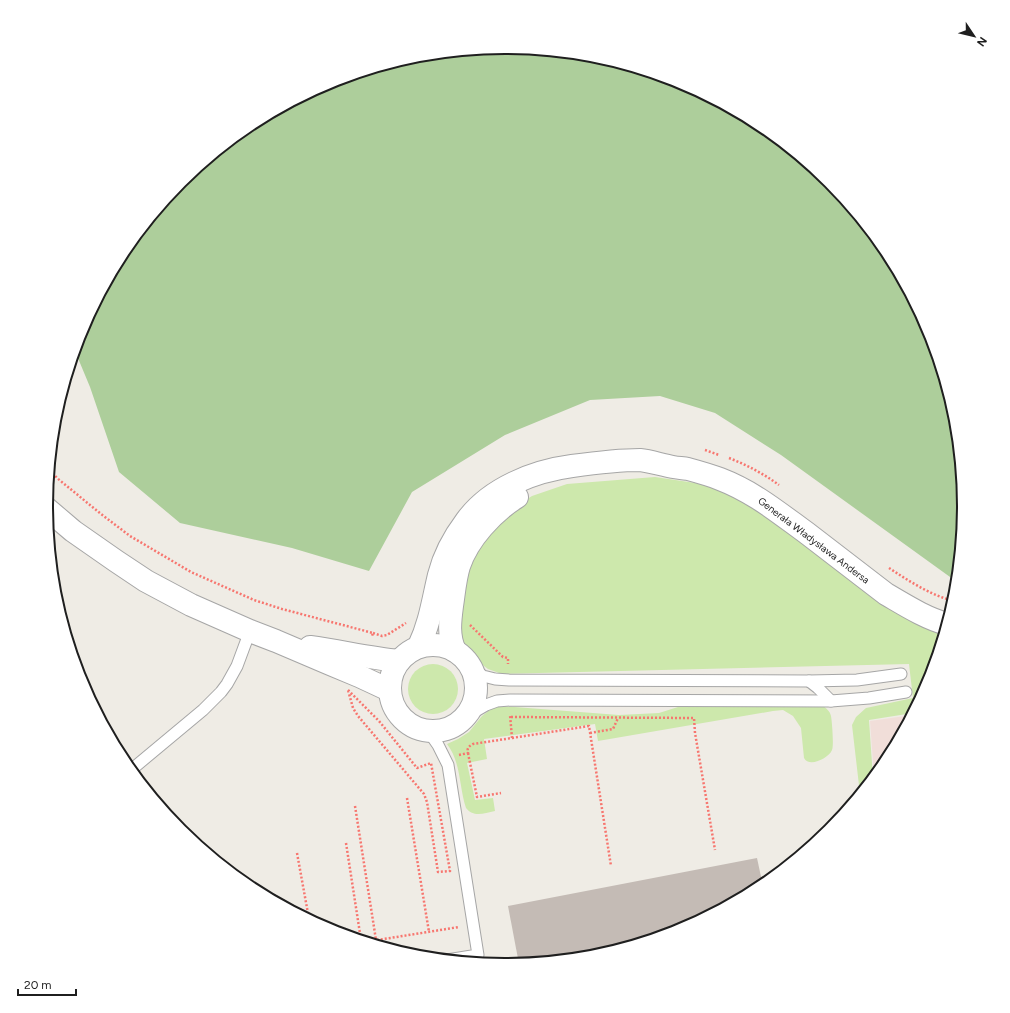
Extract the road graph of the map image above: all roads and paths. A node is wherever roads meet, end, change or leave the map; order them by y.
1 (700, 449) dead end
2 (675, 468) junction
3 (54, 475) edge
4 (783, 488) dead end
5 (53, 514) edge
6 (887, 567) dead end
7 (947, 599) edge
8 (942, 622) edge
9 (250, 631) junction
10 (419, 646) junction
11 (454, 651) junction
12 (508, 658) dead end
13 (399, 661) junction
14 (470, 666) junction
15 (358, 674) junction
16 (901, 674) dead end
17 (509, 680) junction
18 (809, 681) junction
19 (389, 690) junction
20 (906, 692) dead end
21 (510, 700) junction
22 (831, 701) junction
23 (467, 716) junction
24 (510, 717) junction
25 (618, 718) junction
26 (429, 732) junction
27 (590, 733) junction
28 (512, 738) junction
29 (468, 753) junction
30 (445, 759) junction
31 (135, 767) edge
32 (501, 793) dead end
33 (407, 798) dead end
34 (355, 806) dead end
35 (346, 843) dead end
36 (715, 850) dead end
37 (297, 853) dead end
38 (611, 866) dead end
39 (307, 913) edge
40 (473, 922) junction
41 (429, 932) junction
42 (360, 935) edge
43 (376, 940) joint
44 (479, 958) edge

1 - 4 path
2 - 8 street, Generała Władysława Andersa
2 - 10 street, Generała Władysława Andersa
2 - 11 street, Generała Władysława Andersa
3 - 15 path
5 - 9 street
6 - 7 path
9 - 15 street
9 - 31 lane
10 - 11 street
10 - 13 street
11 - 14 street
12 - 17 path
13 - 15 street
13 - 19 street
14 - 17 lane
14 - 23 street
15 - 15 path
15 - 19 street
16 - 18 lane
17 - 18 lane
18 - 22 lane
19 - 26 street
20 - 22 lane
21 - 22 lane
21 - 23 lane
21 - 24 path
23 - 26 street
24 - 25 path
24 - 28 path
25 - 27 path
25 - 36 path
26 - 30 lane
27 - 28 path
27 - 38 path
28 - 29 path
29 - 30 path
29 - 32 path
30 - 40 lane
33 - 41 path
34 - 43 path
35 - 42 path
37 - 39 path
40 - 41 path
40 - 44 lane
41 - 43 path

